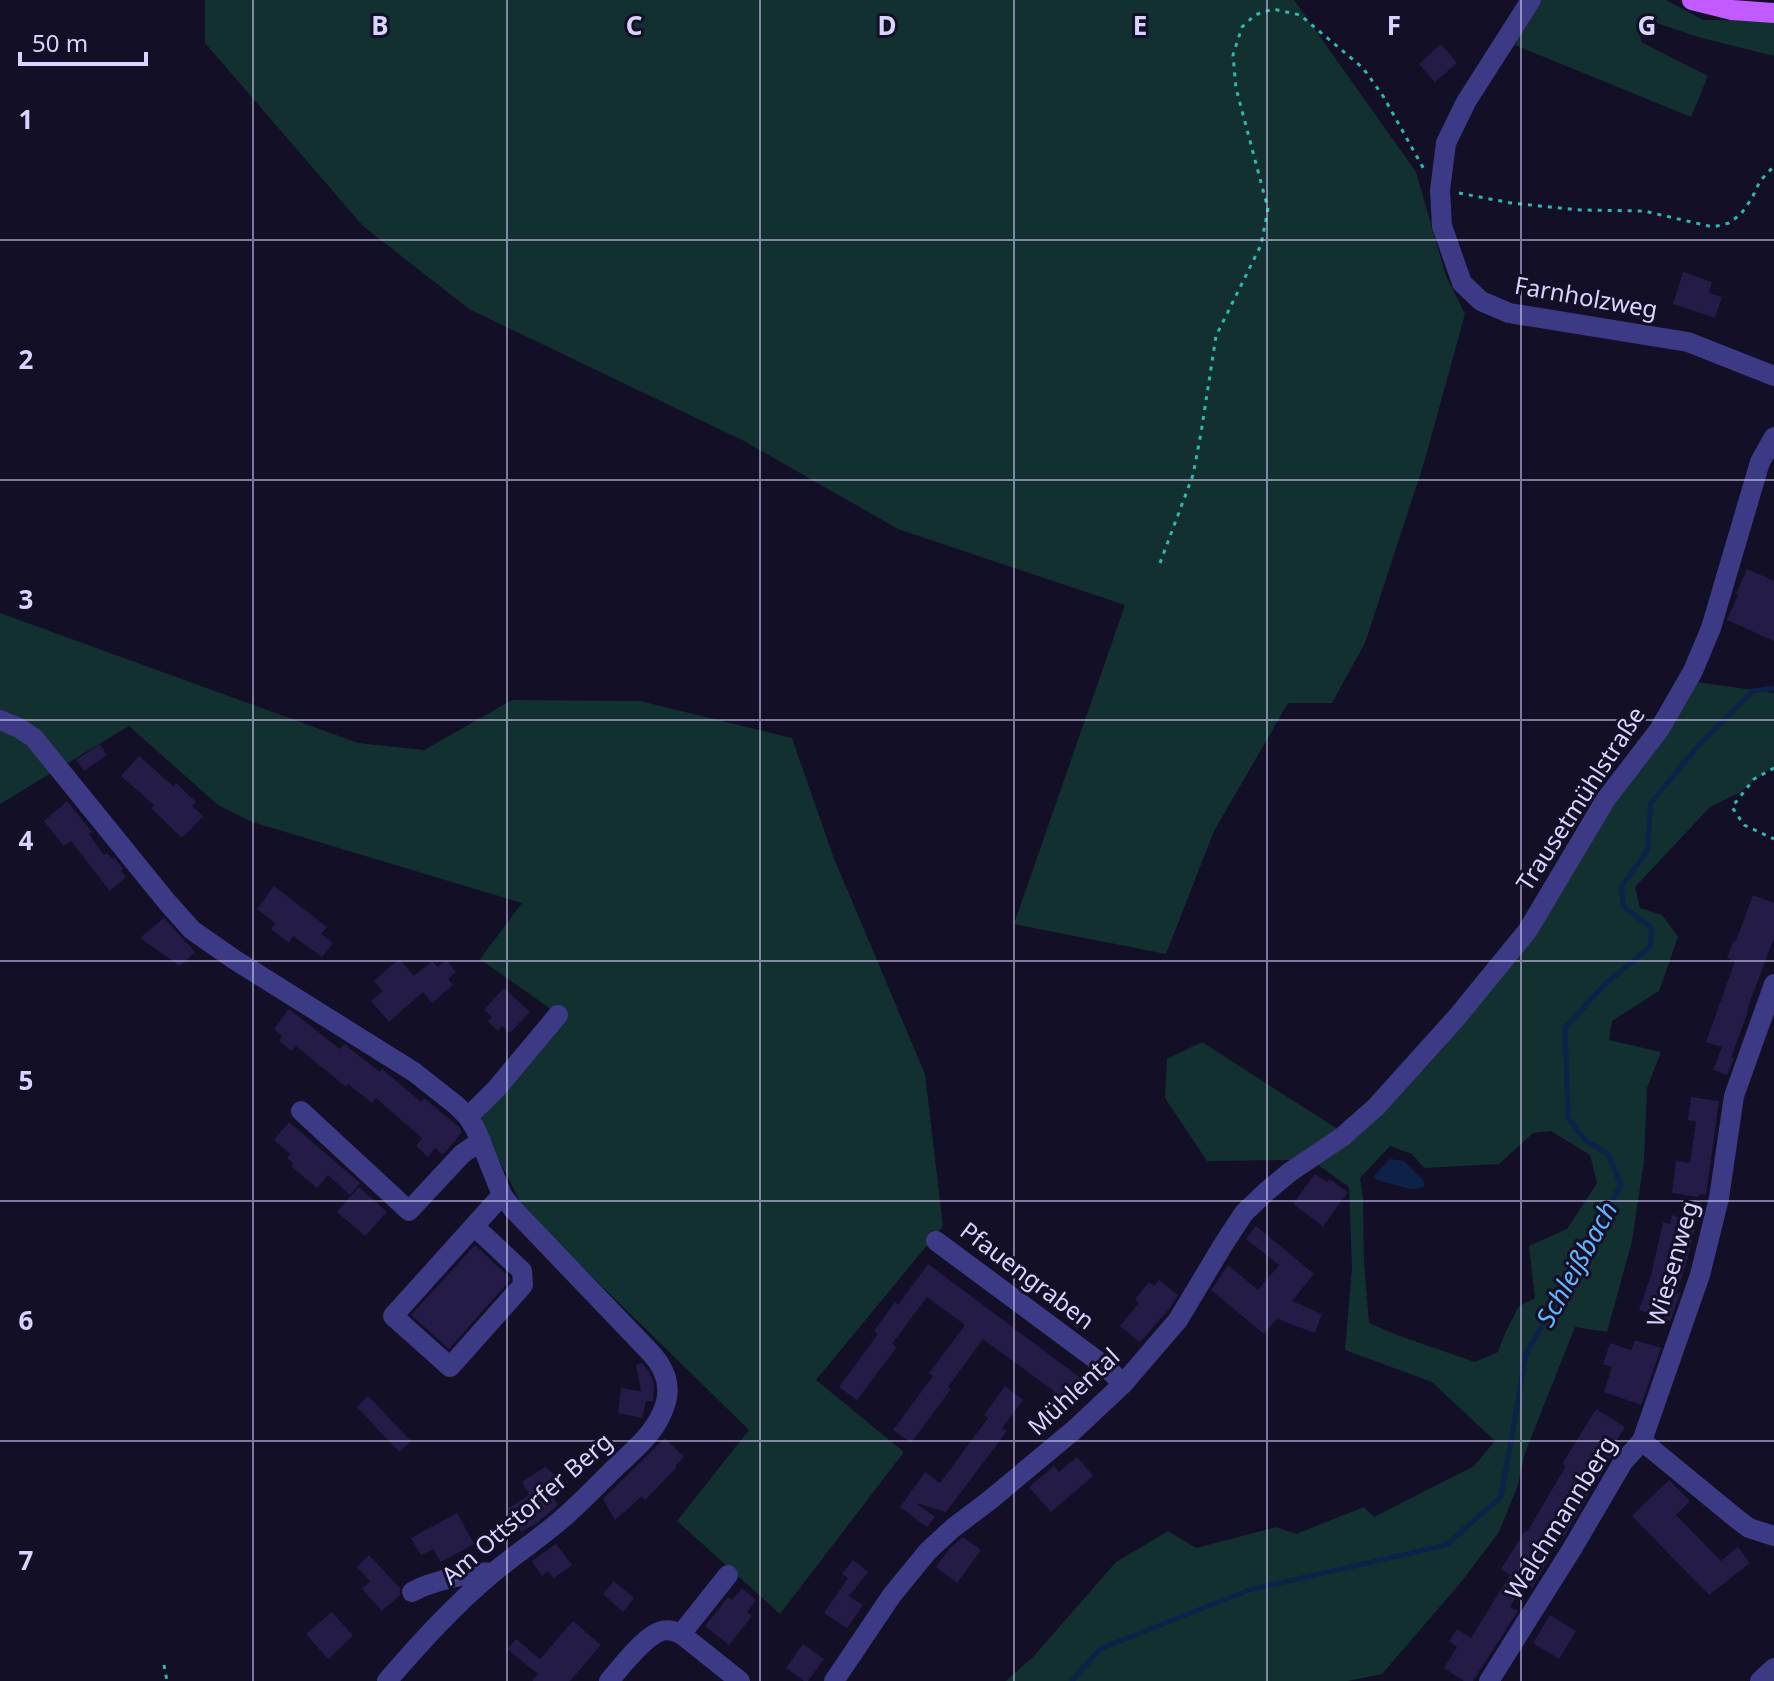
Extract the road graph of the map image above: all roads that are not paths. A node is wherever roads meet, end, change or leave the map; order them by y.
1 (1531, 0) edge
2 (1692, 0) edge
3 (1774, 13) edge
4 (1774, 376) edge
5 (1774, 437) edge
6 (0, 720) edge
7 (1774, 984) edge
8 (1770, 1007) edge
9 (558, 1015) dead end
10 (301, 1111) dead end
11 (468, 1117) junction
12 (1342, 1137) joint
13 (481, 1141) junction
14 (502, 1195) junction
15 (474, 1226) junction
16 (936, 1241) dead end
17 (1123, 1384) junction
18 (1642, 1441) junction
19 (1774, 1536) edge
20 (492, 1573) junction
21 (728, 1575) dead end
22 (412, 1592) dead end
23 (681, 1634) junction
24 (1774, 1668) edge
25 (387, 1681) edge
26 (609, 1681) edge
27 (740, 1681) edge
28 (834, 1681) edge
29 (1489, 1681) edge
30 (1760, 1681) edge

1 - 4 street, Farnholzweg
2 - 3 main road
5 - 12 street, Trausetmühlstraße
6 - 11 street, Am Ottstorfer Berg
7 - 8 street, Wiesenweg
8 - 18 street, Wiesenweg
9 - 11 street
10 - 13 street
11 - 13 street, Am Ottstorfer Berg
12 - 17 street, Mühlental
13 - 14 street, Am Ottstorfer Berg
14 - 15 street
14 - 20 street, Am Ottstorfer Berg
15 - 15 street
16 - 17 street, Pfauengraben
17 - 28 street, Mühlental
18 - 19 street, Walchmannberg
18 - 29 street, Walchmannberg
20 - 22 street
20 - 25 street, Am Ottstorfer Berg
21 - 23 street
23 - 26 street
23 - 27 street
24 - 30 street

